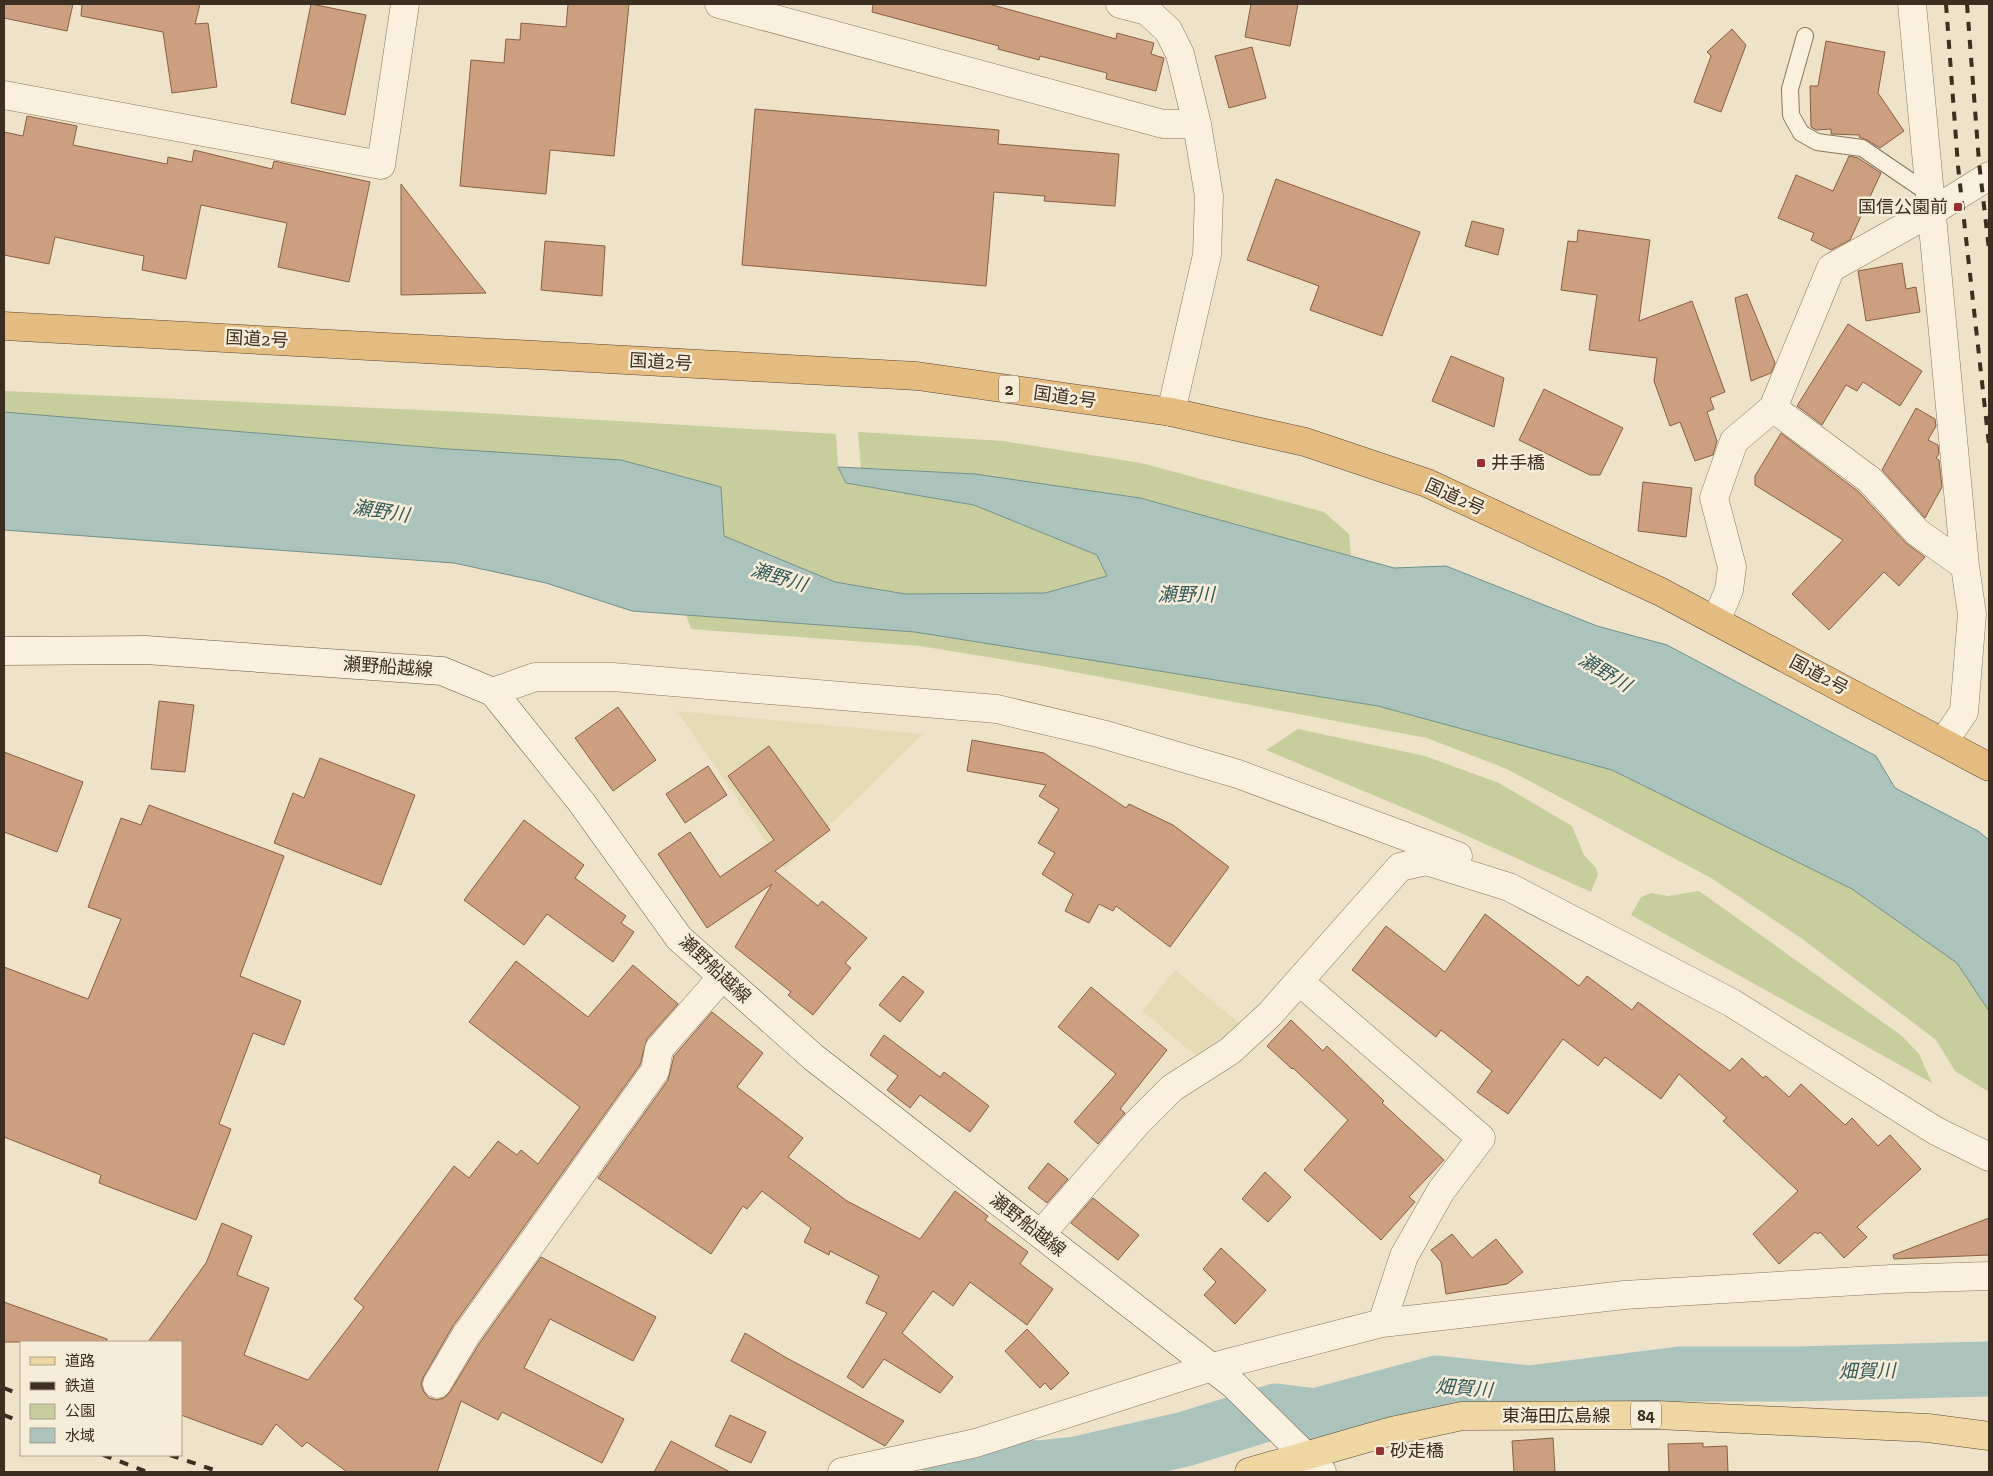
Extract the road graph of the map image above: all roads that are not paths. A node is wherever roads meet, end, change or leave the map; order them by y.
1 (405, 4) edge
2 (719, 4) edge
3 (1120, 4) edge
4 (1912, 4) edge
5 (1805, 36) dead end
6 (4, 95) edge
7 (1198, 124) junction
8 (1989, 176) edge
9 (1932, 203) junction
10 (4, 326) edge
11 (1774, 408) junction
12 (1170, 412) junction
13 (1965, 566) junction
14 (1981, 615) edge
15 (1716, 621) junction
16 (4, 651) edge
17 (494, 692) junction
18 (1944, 741) junction
19 (1989, 767) edge
20 (1488, 881) junction
21 (722, 977) junction
22 (1300, 982) junction
23 (1989, 1157) edge
24 (1041, 1234) junction
25 (1989, 1276) edge
26 (1382, 1323) junction
27 (1212, 1367) junction
28 (437, 1384) dead end
29 (1989, 1436) edge
30 (1306, 1456) edge
31 (842, 1472) edge
32 (1249, 1472) edge

1 - 6 street
2 - 7 street
3 - 7 street
4 - 9 street
5 - 9 lane
7 - 12 street
8 - 9 street
9 - 11 street
9 - 13 street
10 - 12 highway, 国道2号 / 2
11 - 13 street
11 - 15 street
12 - 15 highway, 国道2号 / 2
13 - 14 street
14 - 18 street
15 - 18 highway, 国道2号 / 2
16 - 17 street, 瀬野船越線
17 - 20 street
17 - 21 street, 瀬野船越線
18 - 19 highway, 国道2号 / 2
20 - 22 street
20 - 23 street
21 - 24 street, 瀬野船越線
21 - 28 street
22 - 24 street
22 - 26 street
24 - 27 street, 瀬野船越線
25 - 26 street
26 - 27 street
27 - 30 street, 瀬野船越線
27 - 31 street
29 - 30 main road, 東海田広島線 / 84
30 - 32 main road, 東海田広島線 / 84

